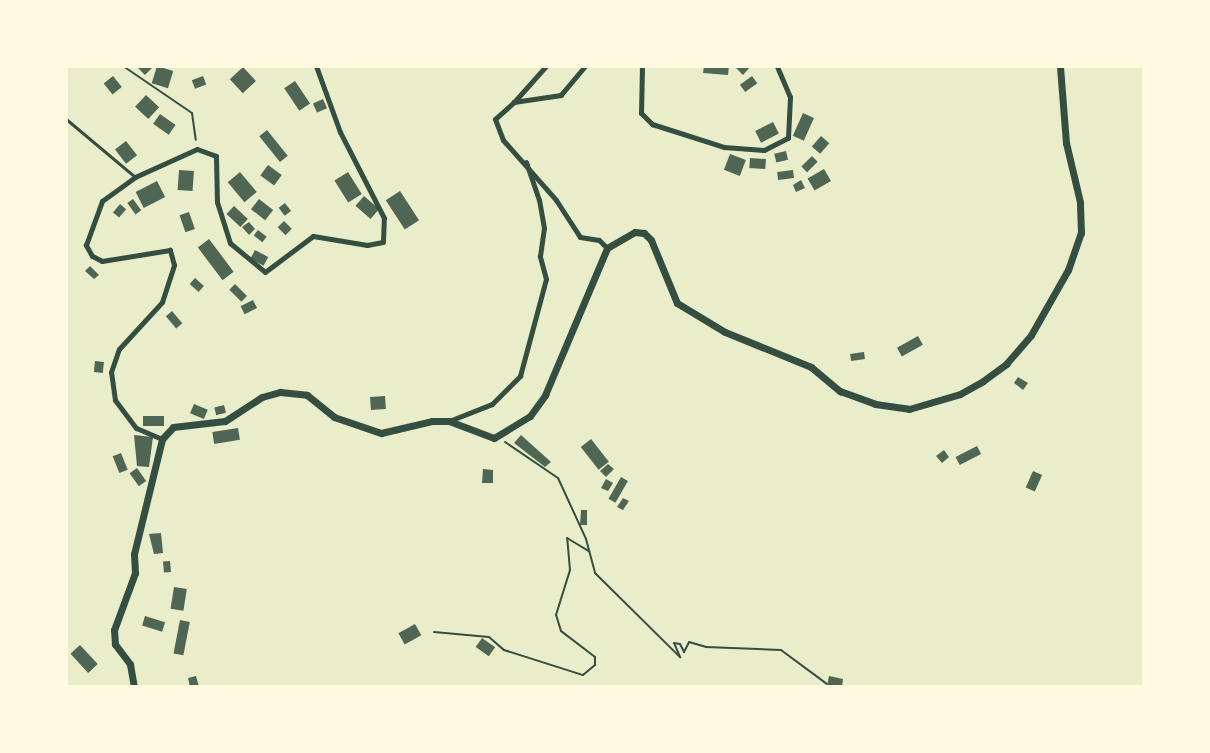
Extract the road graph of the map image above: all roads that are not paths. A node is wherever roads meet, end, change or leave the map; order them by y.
1 (316, 66) edge
2 (546, 66) edge
3 (585, 66) edge
4 (642, 66) edge
5 (777, 66) edge
6 (1060, 66) edge
7 (514, 102) junction
8 (66, 119) edge
9 (525, 162) junction
10 (135, 177) junction
11 (607, 248) junction
12 (449, 422) junction
13 (162, 440) junction
14 (134, 687) edge

1 - 10 street
2 - 7 street
3 - 7 street
4 - 5 street
6 - 11 street
7 - 9 street
8 - 10 lane
9 - 11 street
9 - 12 street
10 - 13 street
11 - 12 street
12 - 13 street
13 - 14 street

